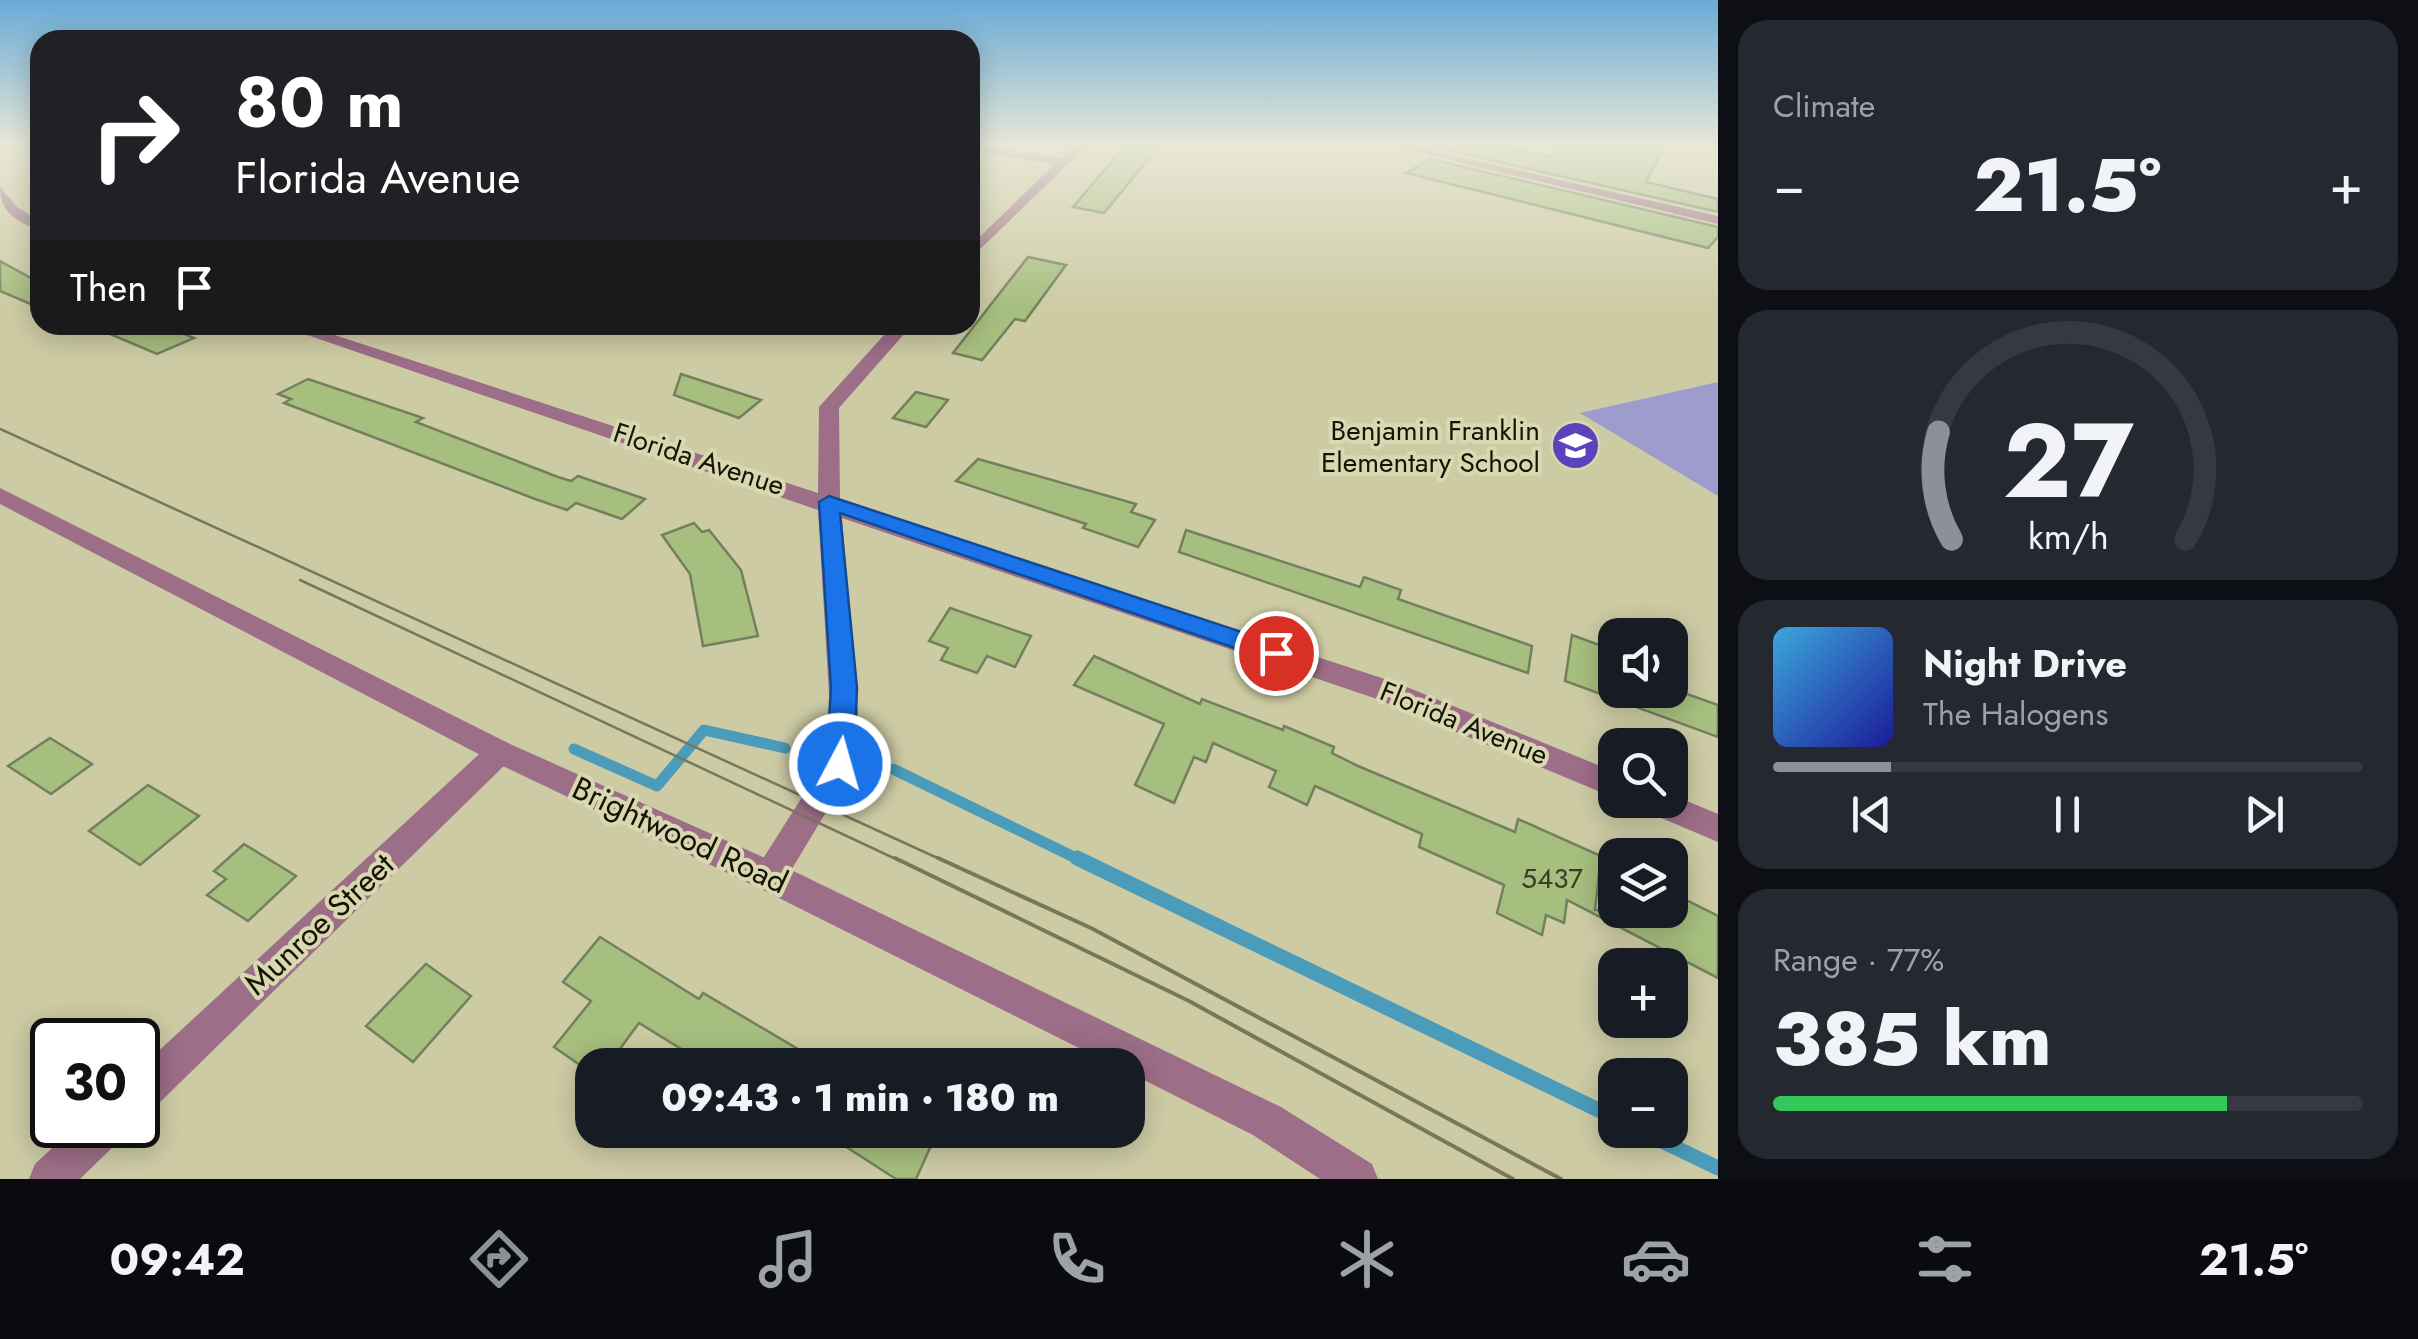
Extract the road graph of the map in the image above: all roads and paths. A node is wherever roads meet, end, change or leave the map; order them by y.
1 (5, 199) edge
2 (1026, 199) edge
3 (1627, 199) edge
4 (1718, 220) edge
5 (30, 221) edge
6 (980, 244) edge
7 (318, 335) edge
8 (894, 335) edge
9 (0, 495) edge
10 (829, 502) junction
11 (500, 752) junction
12 (1598, 778) edge
13 (1688, 815) edge
14 (1718, 828) edge
15 (770, 876) junction
16 (160, 1075) edge
17 (83, 1148) edge
18 (50, 1179) edge
19 (1357, 1179) edge

1 - 5 street
2 - 6 street
3 - 4 street
7 - 10 street, Florida Avenue
8 - 10 street
9 - 11 street, Brightwood Road
10 - 12 street, Florida Avenue
10 - 15 street
11 - 15 street, Brightwood Road
11 - 16 street, Munroe Street
13 - 14 street
15 - 19 street, Brightwood Road
17 - 18 street

